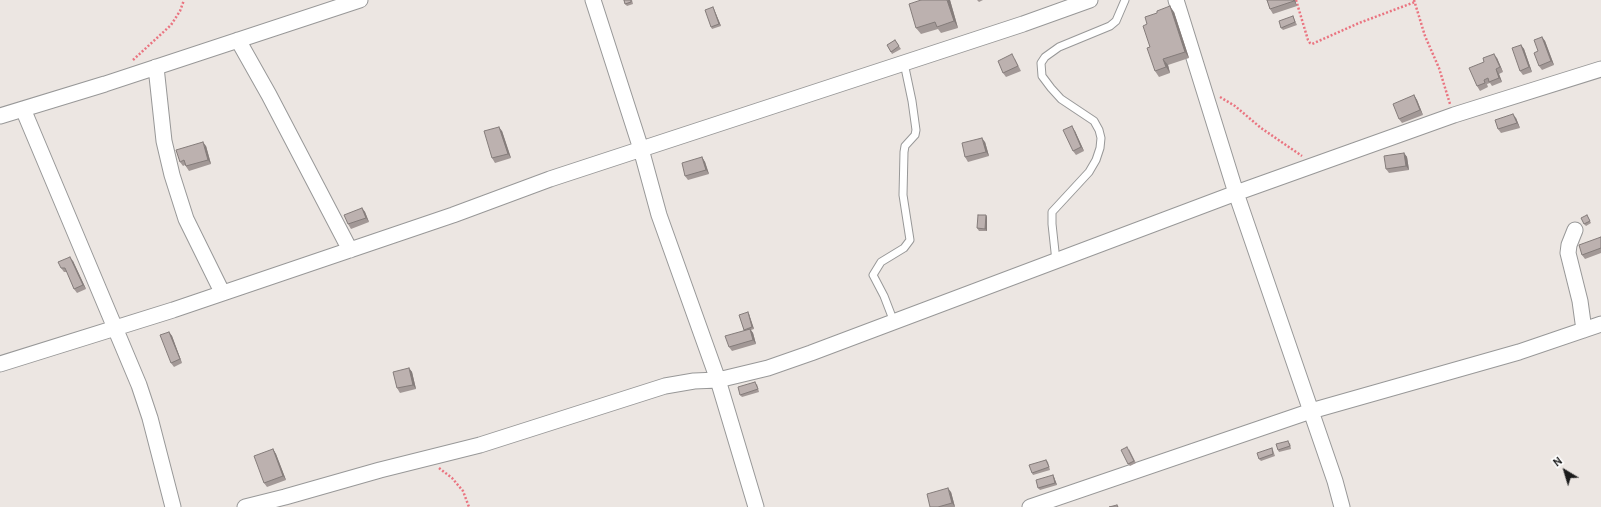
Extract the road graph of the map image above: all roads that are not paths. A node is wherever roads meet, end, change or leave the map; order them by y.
1 (360, 0) edge
2 (594, 0) edge
3 (1090, 0) edge
4 (1125, 0) edge
5 (1176, 0) edge
6 (238, 40) junction
7 (904, 63) junction
8 (156, 67) junction
9 (1601, 69) edge
10 (23, 109) junction
11 (0, 116) edge
12 (640, 149) junction
13 (1236, 193) junction
14 (1575, 230) dead end
15 (350, 250) junction
16 (1056, 261) junction
17 (222, 292) junction
18 (894, 322) junction
19 (1601, 324) edge
20 (115, 328) junction
21 (1584, 330) junction
22 (0, 364) edge
23 (718, 380) junction
24 (1311, 412) junction
25 (173, 507) edge
26 (245, 507) edge
27 (756, 507) edge
28 (1030, 507) edge
29 (1342, 507) edge

1 - 6 street
2 - 12 street
3 - 7 street
4 - 16 lane
5 - 13 street
6 - 8 street
6 - 15 street
7 - 12 street
7 - 18 lane
8 - 10 street
8 - 17 street
9 - 13 street
10 - 11 street
10 - 20 street
12 - 15 street
12 - 23 street
13 - 16 street
13 - 24 street
14 - 21 street
15 - 17 street
16 - 18 street
17 - 20 street
18 - 23 street
19 - 21 street
20 - 22 street
20 - 25 street
21 - 24 street
23 - 26 street
23 - 27 street
24 - 28 street
24 - 29 street

